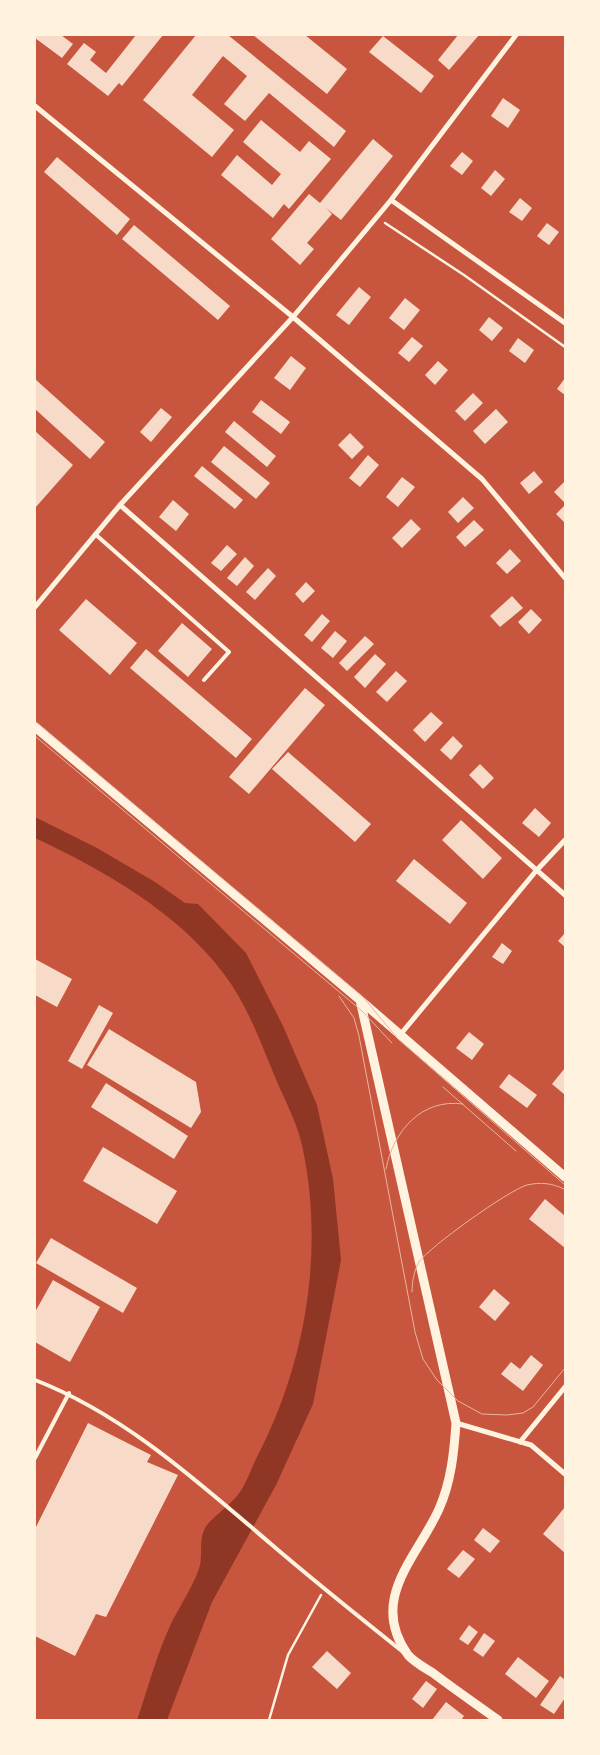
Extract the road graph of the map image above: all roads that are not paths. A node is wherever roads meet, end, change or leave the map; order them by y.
1 (516, 35) edge
2 (35, 106) edge
3 (391, 200) junction
4 (293, 318) junction
5 (565, 323) edge
6 (120, 504) junction
7 (95, 534) junction
8 (565, 578) edge
9 (35, 607) edge
10 (204, 680) dead end
11 (35, 727) edge
12 (565, 840) edge
13 (536, 871) junction
14 (565, 895) edge
15 (360, 1000) junction
16 (400, 1035) junction
17 (565, 1177) edge
18 (35, 1380) edge
19 (565, 1387) edge
20 (69, 1393) junction
21 (456, 1423) junction
22 (520, 1442) junction
23 (35, 1458) edge
24 (565, 1474) edge
25 (409, 1656) junction
26 (498, 1720) edge

1 - 3 street
2 - 4 street
3 - 4 street
3 - 5 street
4 - 6 street
4 - 8 street
6 - 7 street
6 - 13 street
7 - 9 street
7 - 10 lane
11 - 15 street
12 - 13 street
13 - 14 street
13 - 16 street
15 - 16 street
15 - 21 street
16 - 17 street
18 - 20 lane
19 - 22 street
20 - 23 lane
20 - 25 lane
21 - 22 street
21 - 25 street
22 - 24 street
25 - 26 street

